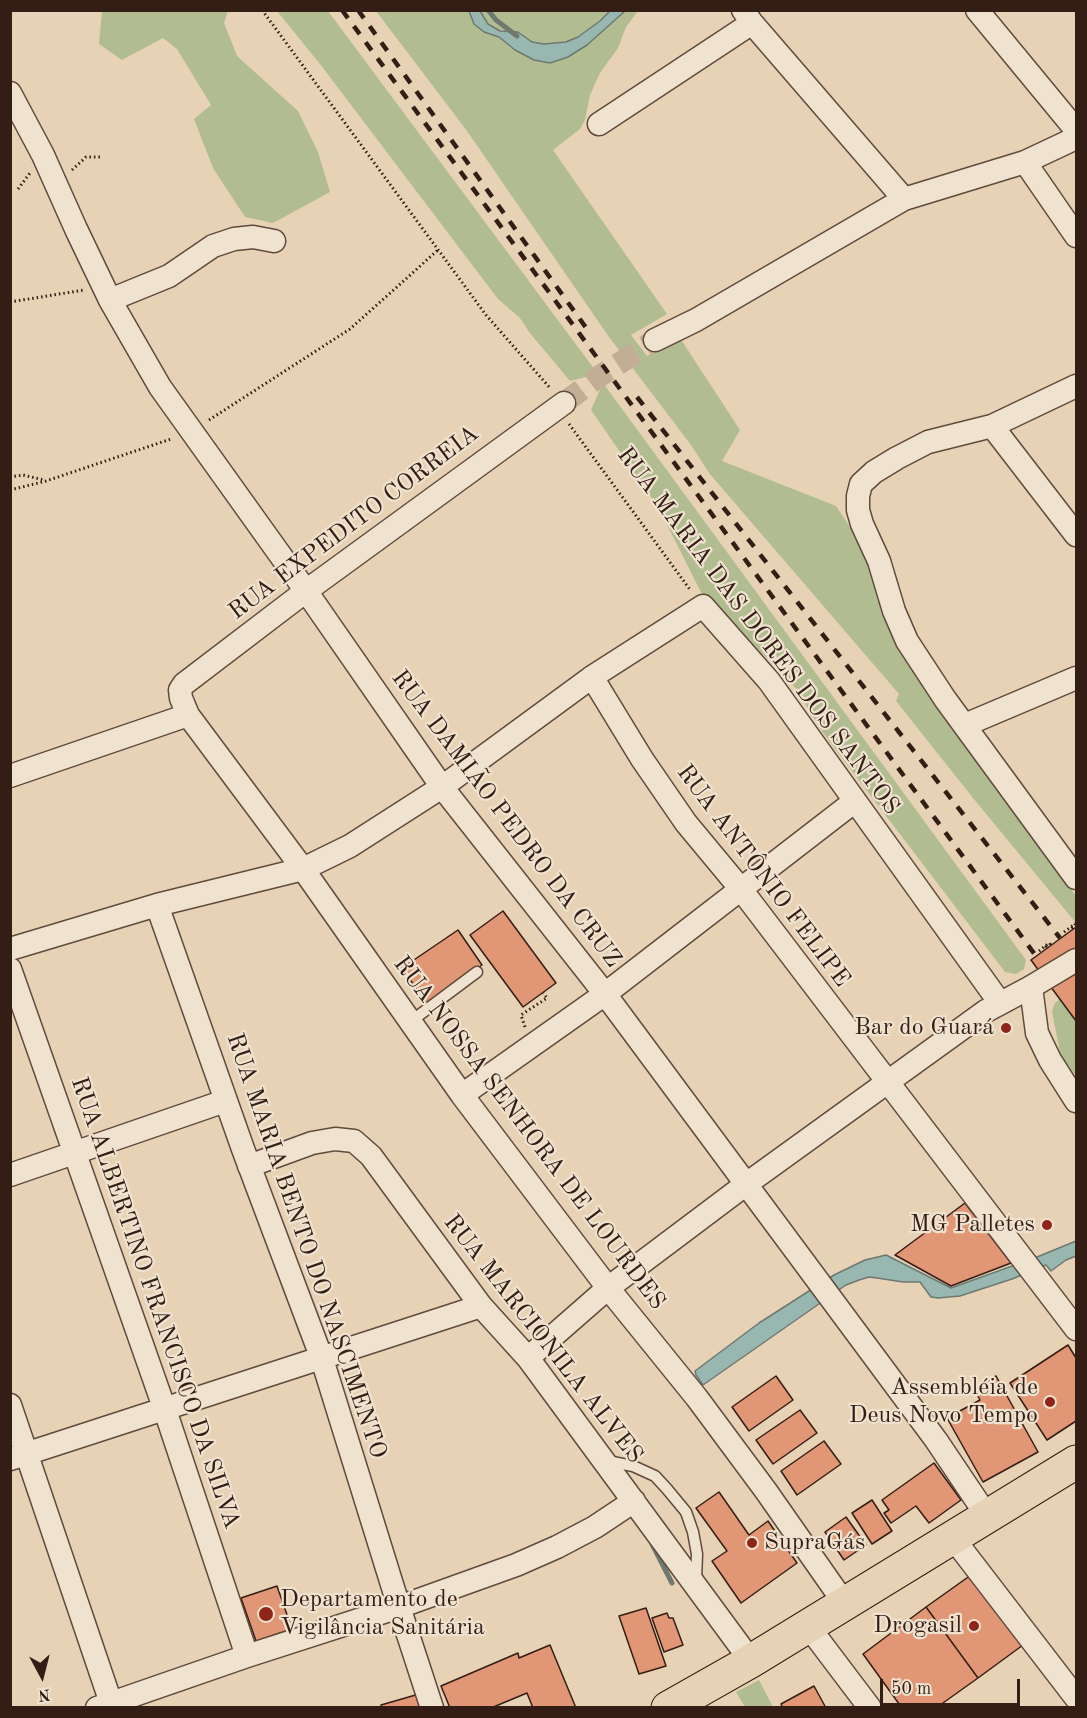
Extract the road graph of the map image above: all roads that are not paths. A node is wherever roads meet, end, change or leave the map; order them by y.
1 (977, 10) edge
2 (748, 17) edge
3 (10, 93) edge
4 (599, 124) dead end
5 (1077, 130) edge
6 (1077, 138) edge
7 (1025, 162) junction
8 (904, 199) junction
9 (1077, 236) edge
10 (274, 241) dead end
11 (107, 293) junction
12 (655, 340) tunnel mouth
13 (1077, 386) edge
14 (560, 406) tunnel mouth
15 (992, 426) junction
16 (1077, 535) edge
17 (306, 591) junction
18 (592, 677) junction
19 (1077, 678) edge
20 (180, 690) joint
21 (188, 715) junction
22 (965, 725) junction
23 (10, 776) edge
24 (442, 787) junction
25 (855, 801) junction
26 (303, 870) junction
27 (1077, 878) edge
28 (740, 888) junction
29 (157, 904) junction
30 (10, 949) edge
31 (1077, 960) edge
32 (10, 969) edge
33 (477, 972) dead end
34 (1031, 987) junction
35 (605, 994) junction
36 (1000, 1003) junction
37 (410, 1022) junction
38 (887, 1082) junction
39 (462, 1095) junction
40 (1074, 1097) edge
41 (225, 1101) junction
42 (75, 1151) junction
43 (249, 1166) junction
44 (10, 1175) edge
45 (746, 1185) junction
46 (608, 1288) junction
47 (481, 1306) junction
48 (1077, 1329) edge
49 (528, 1358) junction
50 (322, 1359) junction
51 (10, 1405) edge
52 (165, 1410) junction
53 (19, 1457) edge
54 (604, 1461) junction
55 (1077, 1462) edge
56 (634, 1501) junction
57 (987, 1516) junction
58 (953, 1538) junction
59 (696, 1584) junction
60 (845, 1604) junction
61 (399, 1607) junction
62 (808, 1626) junction
63 (248, 1656) junction
64 (751, 1661) junction
65 (1077, 1698) edge
66 (104, 1705) edge
67 (432, 1707) edge
68 (668, 1707) edge
69 (870, 1707) edge

1 - 5 street
2 - 4 street
2 - 8 street
3 - 11 street, RUA DAMIÃO PEDRO DA CRUZ
6 - 7 street
7 - 8 street
7 - 9 street
8 - 12 street
10 - 11 street
11 - 17 street, RUA DAMIÃO PEDRO DA CRUZ
13 - 15 street
14 - 17 street, RUA EXPEDITO CORREIA
15 - 16 street
15 - 22 street
17 - 20 street, RUA EXPEDITO CORREIA
17 - 24 street, RUA DAMIÃO PEDRO DA CRUZ
18 - 24 street
18 - 25 street, RUA MARIA DAS DORES DOS SANTOS
18 - 28 street, RUA ANTÔNIO FELIPE
19 - 22 street
20 - 21 street, RUA NOSSA SENHORA DE LOURDES
21 - 23 street
21 - 26 street, RUA NOSSA SENHORA DE LOURDES
22 - 27 street
24 - 26 street
24 - 35 street, RUA DAMIÃO PEDRO DA CRUZ
25 - 28 street
25 - 36 street, RUA MARIA DAS DORES DOS SANTOS
26 - 29 street
26 - 37 street, RUA NOSSA SENHORA DE LOURDES
28 - 35 street
28 - 38 street, RUA ANTÔNIO FELIPE
29 - 30 street
29 - 41 street, RUA MARIA BENTO DO NASCIMENTO
31 - 34 street
32 - 42 street, RUA ALBERTINO FRANCISCO DA SILVA
33 - 37 lane
34 - 36 street
34 - 40 street
35 - 39 street
35 - 45 street, RUA DAMIÃO PEDRO DA CRUZ
36 - 38 street
37 - 39 street, RUA NOSSA SENHORA DE LOURDES
38 - 45 street
38 - 48 street, RUA ANTÔNIO FELIPE
39 - 46 street, RUA NOSSA SENHORA DE LOURDES
41 - 42 street
41 - 43 street, RUA MARIA BENTO DO NASCIMENTO
42 - 44 street
42 - 52 street, RUA ALBERTINO FRANCISCO DA SILVA
43 - 47 street, RUA MARCIONILA ALVES
43 - 50 street, RUA MARIA BENTO DO NASCIMENTO
45 - 46 street
45 - 57 street, RUA DAMIÃO PEDRO DA CRUZ
46 - 49 street
46 - 60 street, RUA NOSSA SENHORA DE LOURDES
47 - 49 street, RUA MARCIONILA ALVES
47 - 50 street
49 - 54 street, RUA MARCIONILA ALVES
50 - 52 street
50 - 61 street, RUA MARIA BENTO DO NASCIMENTO
51 - 53 street
52 - 53 street
52 - 63 street, RUA ALBERTINO FRANCISCO DA SILVA
53 - 66 street
54 - 56 street, RUA MARCIONILA ALVES
54 - 59 lane
55 - 57 main road
56 - 59 street, RUA MARCIONILA ALVES
56 - 61 street
57 - 58 main road
58 - 60 main road
58 - 65 street
59 - 64 street, RUA MARCIONILA ALVES
60 - 62 main road
61 - 63 street
61 - 67 street, RUA MARIA BENTO DO NASCIMENTO
62 - 64 main road
62 - 69 street
63 - 66 street
64 - 68 main road

